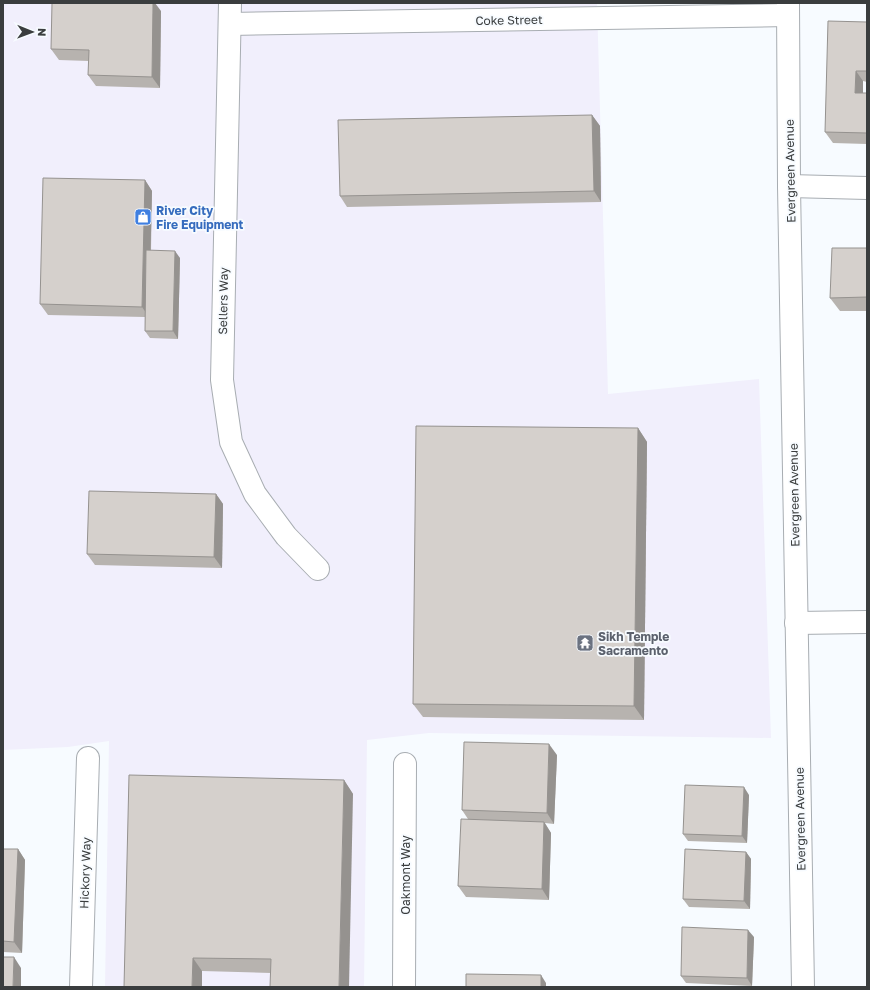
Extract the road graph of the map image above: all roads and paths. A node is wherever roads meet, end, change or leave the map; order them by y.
1 (788, 9) edge
2 (230, 13) edge
3 (790, 186) junction
4 (867, 188) edge
5 (318, 569) dead end
6 (867, 622) edge
7 (796, 623) junction
8 (88, 758) dead end
9 (405, 764) dead end
10 (81, 987) edge
11 (404, 987) edge
12 (803, 987) edge

1 - 2 street, Coke Street
1 - 3 street, Evergreen Avenue
2 - 5 street, Sellers Way
3 - 4 street
3 - 7 street, Evergreen Avenue
6 - 7 street
7 - 12 street, Evergreen Avenue
8 - 10 street, Hickory Way
9 - 11 street, Oakmont Way

